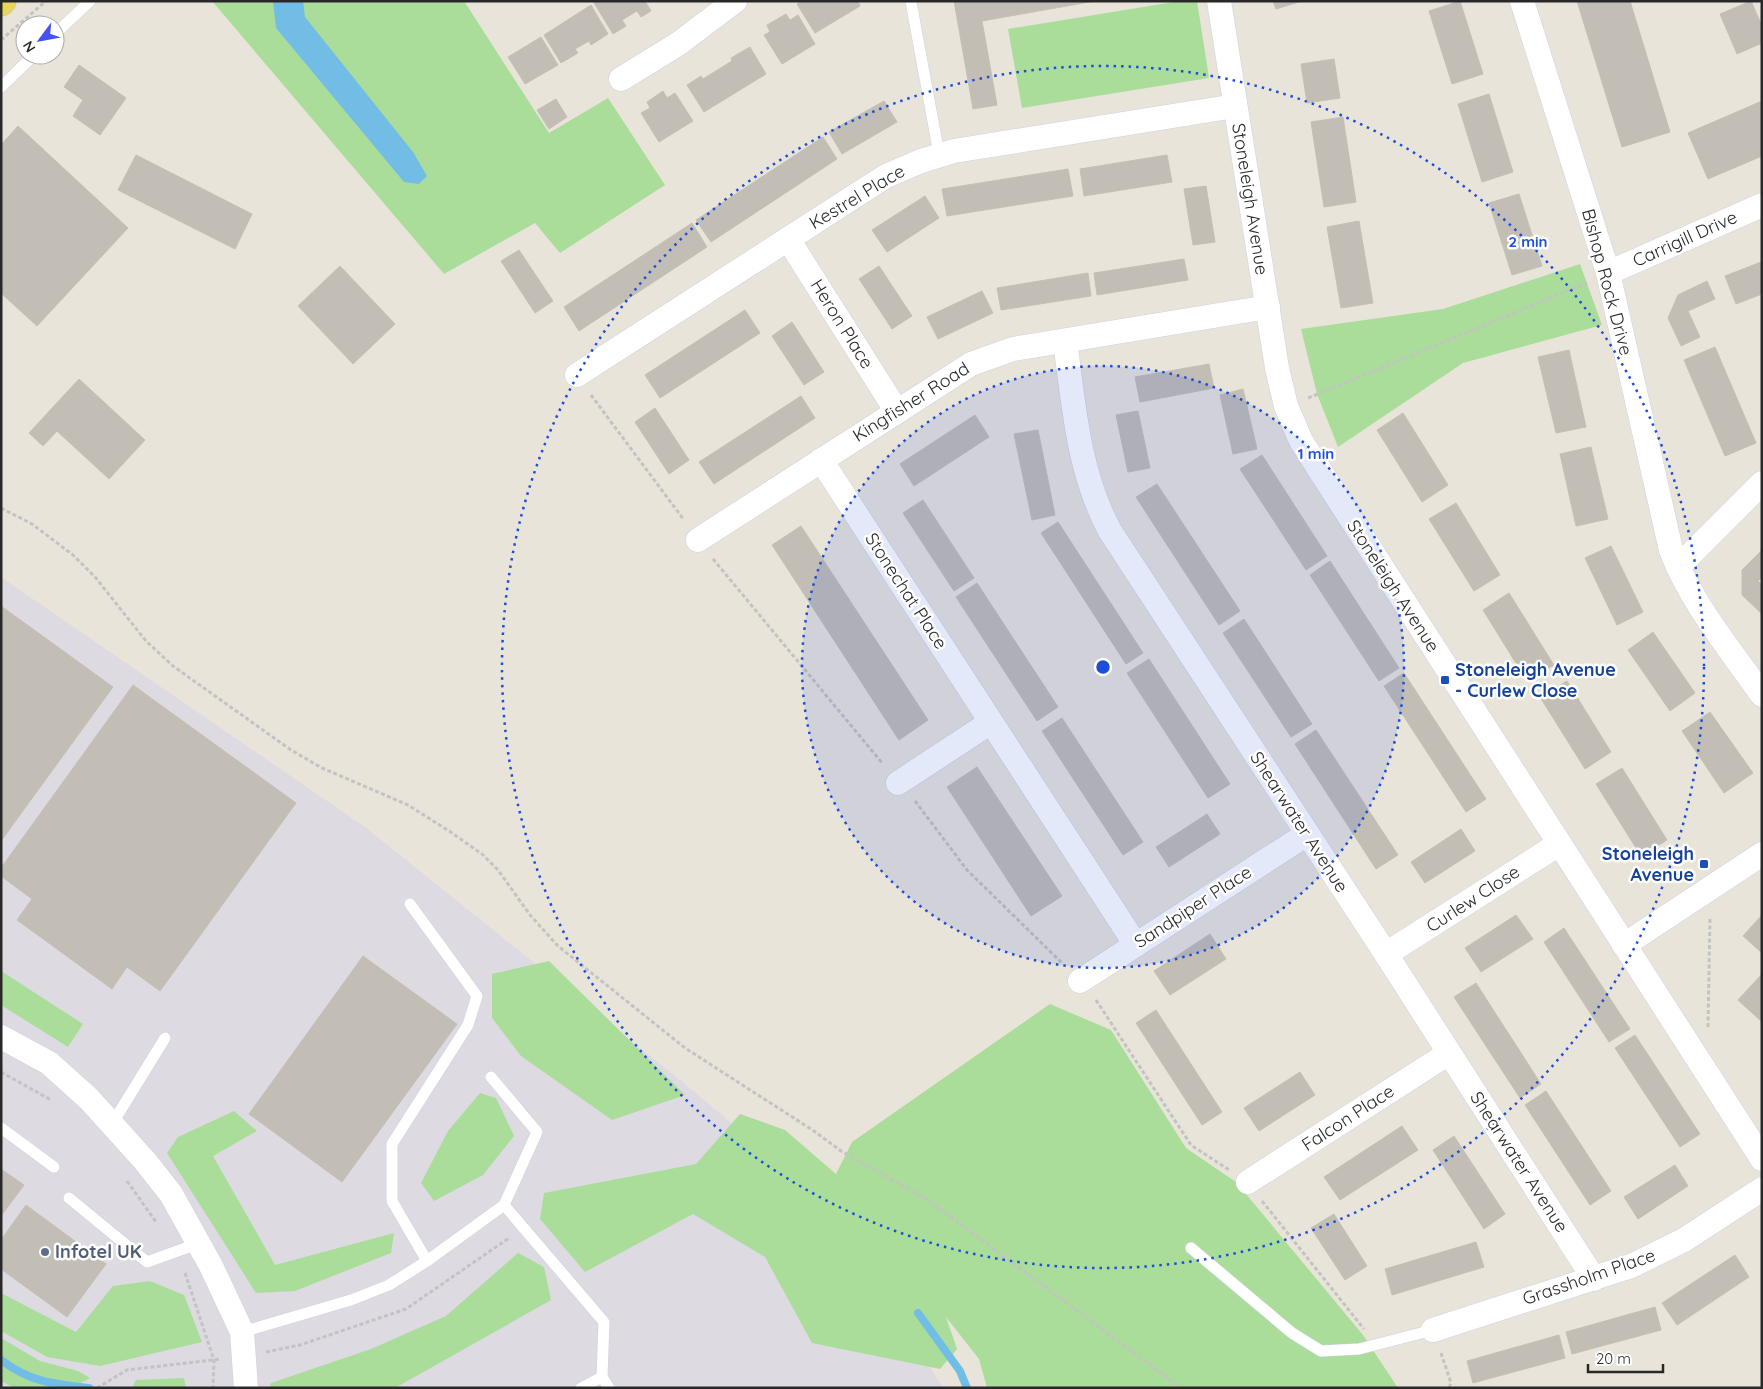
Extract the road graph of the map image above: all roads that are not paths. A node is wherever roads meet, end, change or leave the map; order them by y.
1 (90, 1) edge
2 (1218, 1) edge
3 (1522, 1) edge
4 (911, 2) edge
5 (722, 5) edge
6 (65, 25) edge
7 (24, 65) edge
8 (621, 79) dead end
9 (1, 87) edge
10 (1235, 106) junction
11 (939, 154) junction
12 (1762, 205) edge
13 (788, 238) junction
14 (1608, 273) junction
15 (1268, 307) junction
16 (1065, 341) junction
17 (576, 376) road end
18 (896, 410) junction
19 (821, 460) junction
20 (1762, 483) edge
21 (698, 540) road end
22 (1678, 567) junction
23 (1762, 695) edge
24 (992, 722) junction
25 (898, 783) road end
26 (1307, 834) junction
27 (1559, 844) junction
28 (1762, 854) edge
29 (410, 904) dead end
30 (1136, 944) junction
31 (1624, 945) junction
32 (1386, 954) junction
33 (1080, 981) road end
34 (1, 1037) edge
35 (165, 1038) dead end
36 (1449, 1053) junction
37 (491, 1077) dead end
38 (112, 1124) junction
39 (1, 1128) edge
40 (1762, 1159) edge
41 (54, 1167) dead end
42 (1248, 1182) road end
43 (1762, 1189) edge
44 (69, 1198) dead end
45 (504, 1205) junction
46 (187, 1248) junction
47 (1191, 1248) dead end
48 (427, 1261) junction
49 (1594, 1279) junction
50 (1434, 1330) joint
51 (242, 1332) junction
52 (602, 1377) junction
53 (246, 1388) edge
54 (581, 1388) edge
55 (609, 1388) edge

1 - 6 lane
2 - 10 street, Stoneleigh Avenue
3 - 14 street, Bishop Rock Drive
4 - 11 lane
5 - 8 street
7 - 9 lane
10 - 11 street, Kestrel Place
10 - 15 street, Stoneleigh Avenue
11 - 13 street, Kestrel Place
12 - 14 street, Carrigill Drive
13 - 17 street, Kestrel Place
13 - 18 street, Heron Place
14 - 22 street, Bishop Rock Drive
15 - 16 street, Kingfisher Road
15 - 27 street, Stoneleigh Avenue
16 - 18 street, Kingfisher Road
16 - 26 street, Shearwater Avenue
18 - 19 street, Kingfisher Road
19 - 21 street, Kingfisher Road
19 - 24 street, Stonechat Place
20 - 22 street
22 - 23 street, Bishop Rock Drive
24 - 25 street
24 - 30 street, Stonechat Place
26 - 30 street, Sandpiper Place
26 - 32 street, Shearwater Avenue
27 - 31 street, Stoneleigh Avenue
27 - 32 street, Curlew Close
28 - 31 street
29 - 48 lane
30 - 33 street, Sandpiper Place
31 - 40 street, Stoneleigh Avenue
32 - 36 street, Shearwater Avenue
34 - 38 street
35 - 38 lane
36 - 42 street, Falcon Place
36 - 49 street, Shearwater Avenue
37 - 45 lane
38 - 46 street
39 - 41 lane
43 - 49 street, Grassholm Place
44 - 46 lane
45 - 48 lane
45 - 52 lane
46 - 51 street
47 - 50 lane
48 - 51 lane
49 - 50 street, Grassholm Place
51 - 53 street
52 - 54 lane
52 - 55 lane

